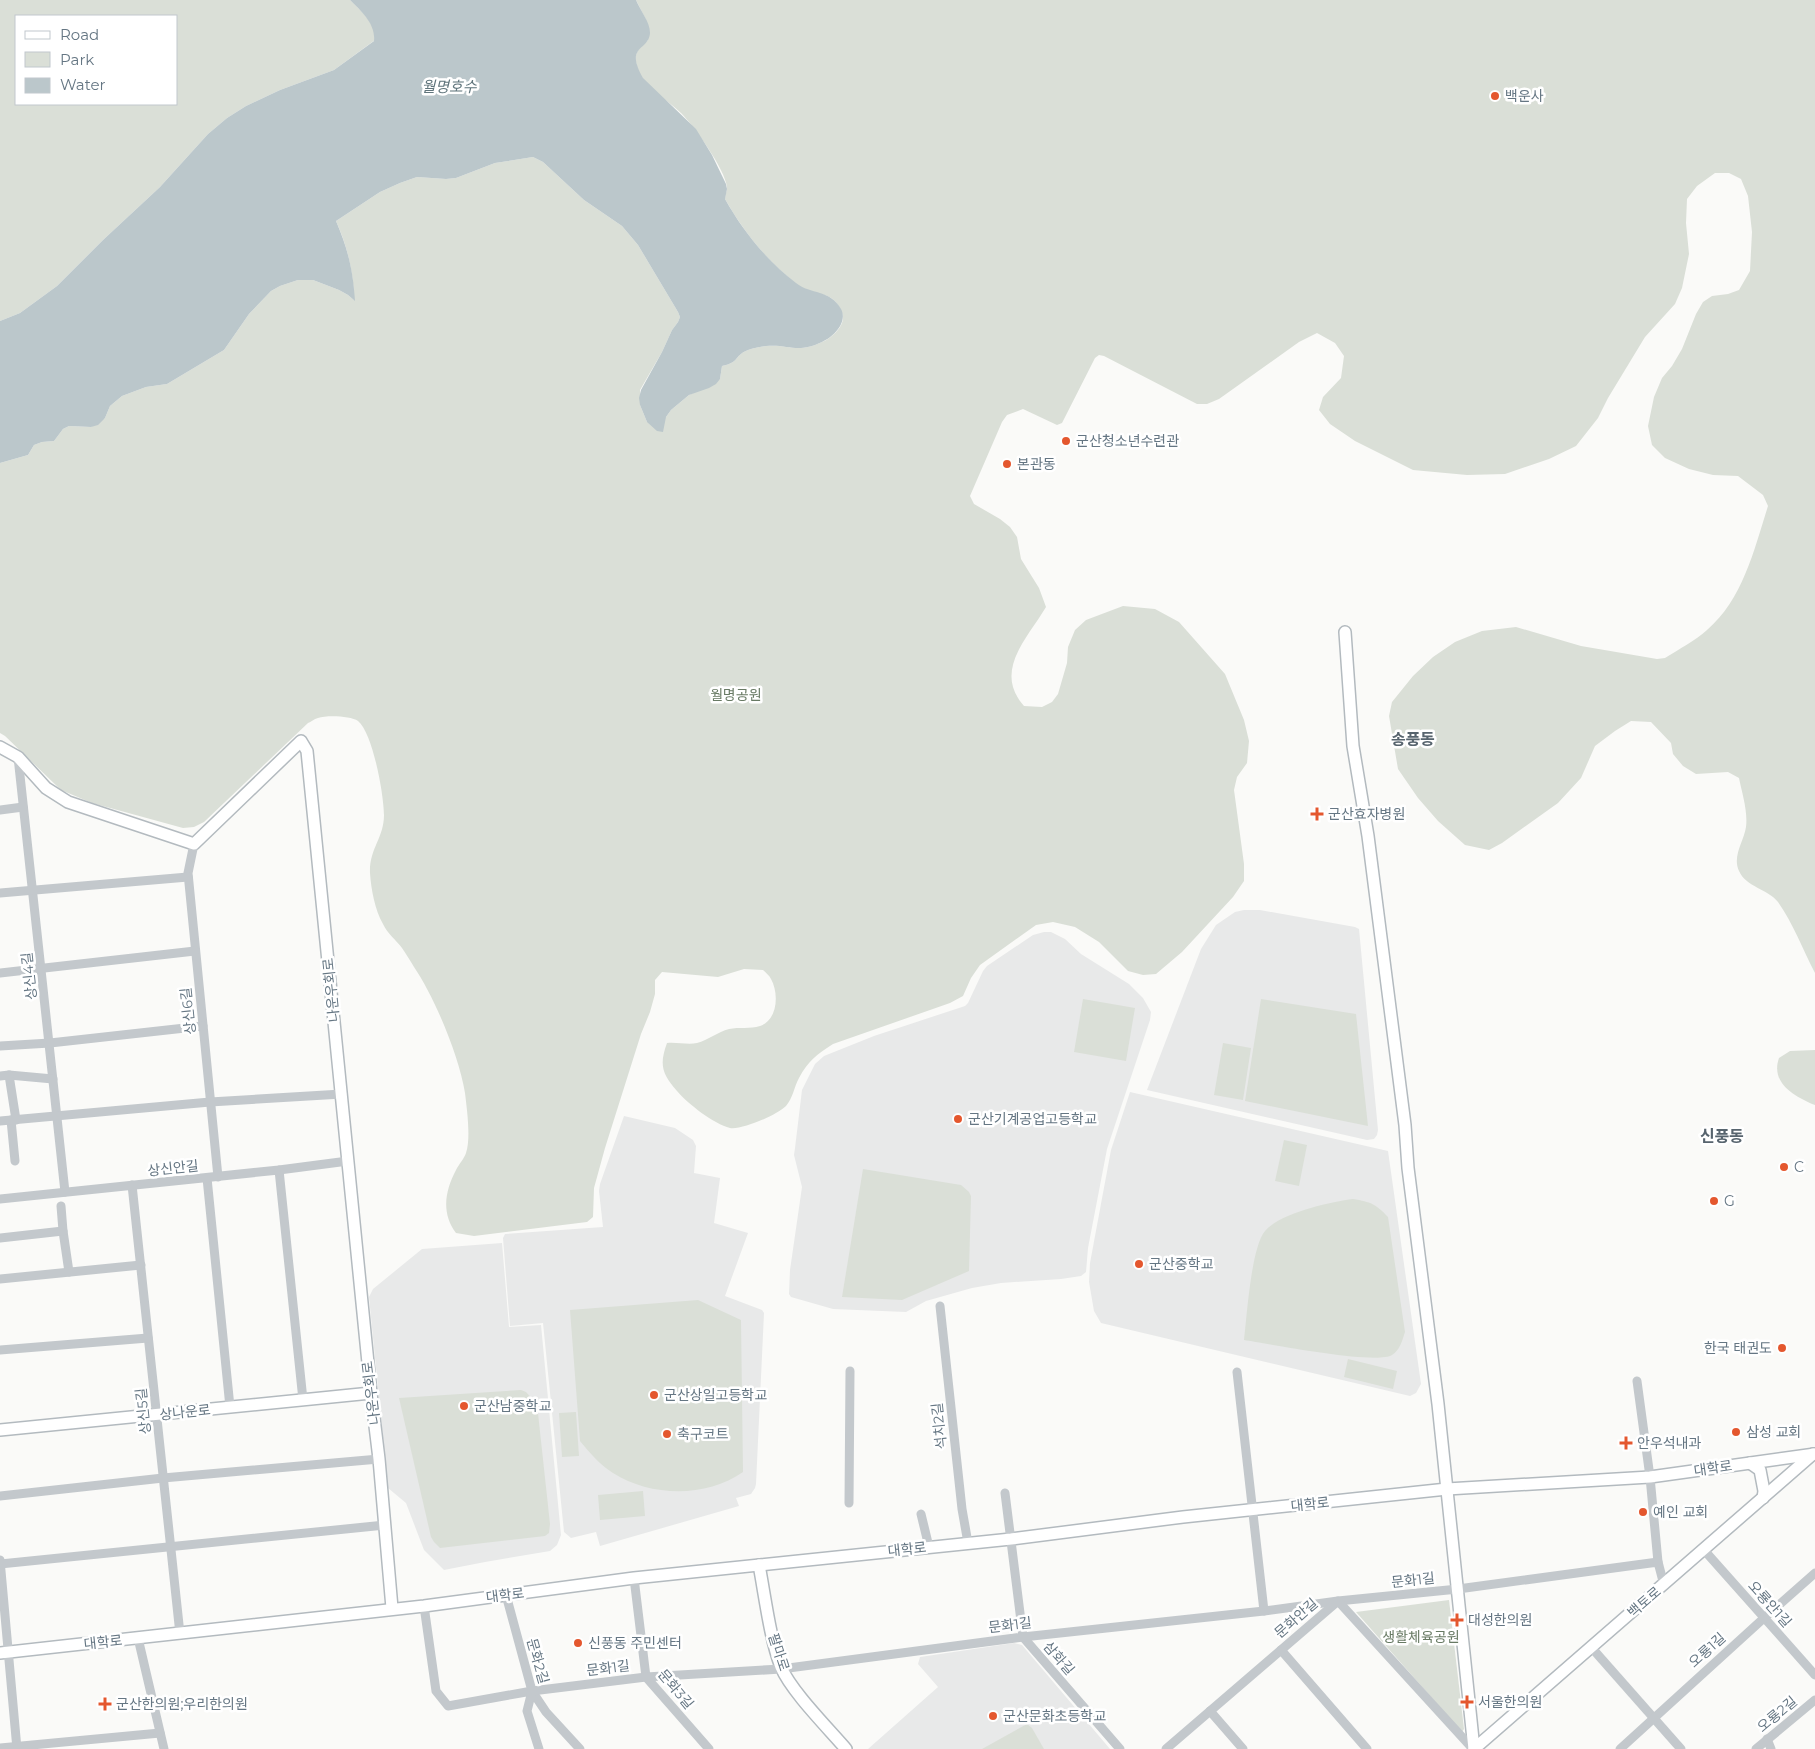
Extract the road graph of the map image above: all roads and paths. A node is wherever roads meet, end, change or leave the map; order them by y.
1 (1345, 632) dead end
2 (0, 747) edge
3 (18, 757) junction
4 (24, 807) junction
5 (0, 810) edge
6 (194, 844) junction
7 (188, 877) junction
8 (32, 890) junction
9 (0, 893) edge
10 (196, 951) junction
11 (42, 967) junction
12 (0, 973) edge
13 (203, 1026) junction
14 (50, 1043) junction
15 (0, 1046) edge
16 (4, 1075) edge
17 (53, 1078) junction
18 (342, 1094) junction
19 (210, 1102) junction
20 (57, 1116) junction
21 (13, 1120) junction
22 (0, 1122) edge
23 (15, 1161) dead end
24 (348, 1161) junction
25 (279, 1170) junction
26 (218, 1177) junction
27 (207, 1178) junction
28 (132, 1185) junction
29 (66, 1192) junction
30 (0, 1199) edge
31 (61, 1206) dead end
32 (63, 1231) junction
33 (0, 1238) edge
34 (141, 1265) junction
35 (69, 1272) junction
36 (0, 1279) edge
37 (940, 1306) dead end
38 (148, 1338) junction
39 (0, 1350) edge
40 (850, 1372) dead end
41 (1237, 1372) dead end
42 (1637, 1381) dead end
43 (371, 1393) junction
44 (303, 1400) junction
45 (230, 1407) junction
46 (158, 1414) junction
47 (0, 1430) edge
48 (1814, 1454) edge
49 (380, 1459) junction
50 (1750, 1463) junction
51 (1650, 1477) junction
52 (163, 1478) junction
53 (1447, 1489) junction
54 (1005, 1493) dead end
55 (0, 1496) edge
56 (1763, 1498) junction
57 (849, 1503) dead end
58 (1252, 1510) junction
59 (921, 1514) dead end
60 (385, 1525) junction
61 (1011, 1539) junction
62 (968, 1543) junction
63 (170, 1547) junction
64 (929, 1547) junction
65 (1704, 1550) junction
66 (0, 1562) edge
67 (1658, 1562) junction
68 (759, 1565) junction
69 (1815, 1573) edge
70 (634, 1578) junction
71 (1664, 1585) junction
72 (1458, 1589) junction
73 (506, 1595) junction
74 (1338, 1601) junction
75 (424, 1606) junction
76 (392, 1608) junction
77 (1264, 1611) junction
78 (1764, 1618) junction
79 (180, 1634) junction
80 (1023, 1637) junction
81 (138, 1638) junction
82 (1591, 1648) junction
83 (1281, 1650) junction
84 (5, 1653) edge
85 (781, 1668) junction
86 (1815, 1675) edge
87 (646, 1677) junction
88 (532, 1691) junction
89 (1815, 1700) edge
90 (1210, 1711) junction
91 (1654, 1717) junction
92 (160, 1733) junction
93 (1767, 1739) junction
94 (17, 1747) edge
95 (0, 1748) edge
96 (164, 1749) edge
97 (539, 1749) edge
98 (580, 1749) edge
99 (709, 1749) edge
100 (846, 1749) edge
101 (1120, 1749) edge
102 (1166, 1749) edge
103 (1243, 1749) edge
104 (1367, 1749) edge
105 (1474, 1749) edge
106 (1620, 1749) edge
107 (1681, 1749) edge
108 (1756, 1749) edge
109 (1771, 1749) edge

1 - 53 street
2 - 3 street
3 - 4 street, 상신4길
3 - 6 street
4 - 5 street
4 - 8 street, 상신4길
6 - 7 street, 상신6길
6 - 18 street, 나운우회로
7 - 8 street
7 - 10 street, 상신6길
8 - 9 street
8 - 11 street, 상신4길
10 - 11 street
10 - 13 street, 상신6길
11 - 12 street
11 - 14 street, 상신4길
13 - 14 street
13 - 19 street, 상신6길
14 - 15 street
14 - 17 street, 상신4길
16 - 17 street
16 - 21 street
17 - 20 street, 상신4길
18 - 19 street
18 - 24 street, 나운우회로
19 - 20 street
19 - 26 street, 상신6길
20 - 21 street
20 - 29 street, 상신4길
21 - 22 street
21 - 23 street
24 - 25 street, 상신안길
24 - 43 street, 나운우회로
25 - 26 street, 상신안길
25 - 44 street
26 - 27 street, 상신안길
27 - 28 street, 상신안길
27 - 45 street
28 - 29 street, 상신안길
28 - 34 street, 상신5길
29 - 30 street, 상신안길
31 - 32 street
32 - 33 street
32 - 35 street
34 - 35 street
34 - 38 street, 상신5길
35 - 36 street
37 - 62 street, 석치2길
38 - 39 street
38 - 46 street, 상신5길
40 - 57 street
41 - 58 street
42 - 51 street
43 - 44 street, 상나운로
43 - 49 street, 나운우회로
44 - 45 street, 상나운로
45 - 46 street, 상나운로
46 - 47 street, 상나운로
46 - 52 street, 상신5길
48 - 50 street, 대학로
48 - 56 street, 백토로
49 - 52 street
49 - 60 street, 나운우회로
50 - 51 street, 대학로
50 - 56 street
51 - 53 street, 대학로
51 - 67 street
52 - 55 street
52 - 63 street, 상신5길
53 - 58 street, 대학로
53 - 72 street
54 - 61 street
56 - 65 street, 백토로
58 - 61 street, 대학로
58 - 77 street
59 - 64 street
60 - 63 street
60 - 76 street, 나운우회로
61 - 62 street, 대학로
61 - 80 street
62 - 64 street, 대학로
63 - 66 street
63 - 79 street, 상신5길
64 - 68 street, 대학로
65 - 71 street, 백토로
65 - 78 street, 오룡안1길
66 - 84 street
67 - 71 street
67 - 72 street, 문화1길
68 - 70 street, 대학로
68 - 85 street, 팔마로
69 - 78 street, 오룡1길
70 - 73 street, 대학로
70 - 87 street, 문화3길
71 - 82 street, 백토로
72 - 74 street, 문화1길
72 - 105 street
73 - 75 street, 대학로
73 - 88 street, 문화2길
74 - 77 street, 문화1길
74 - 83 street, 문화안길
74 - 105 street, 문화안길
75 - 76 street, 대학로
75 - 88 street, 문화1길
76 - 79 street, 대학로
77 - 80 street, 문화1길
78 - 86 street, 오룡안1길
78 - 91 street, 오룡1길
79 - 81 street, 대학로
80 - 85 street, 문화1길
80 - 101 street, 삼화길
81 - 84 street, 대학로
81 - 92 street
82 - 91 street
82 - 105 street, 백토로
83 - 90 street, 문화안길
83 - 104 street
84 - 94 street
85 - 87 street, 문화1길
85 - 100 street, 팔마로
87 - 88 street, 문화1길
87 - 99 street, 문화3길
88 - 97 street
88 - 98 street, 문화2길
89 - 93 street, 오룡2길
90 - 102 street, 문화안길
90 - 103 street
91 - 106 street, 오룡1길
91 - 107 street
92 - 94 street
92 - 96 street
93 - 108 street, 오룡2길
93 - 109 street
94 - 95 street

